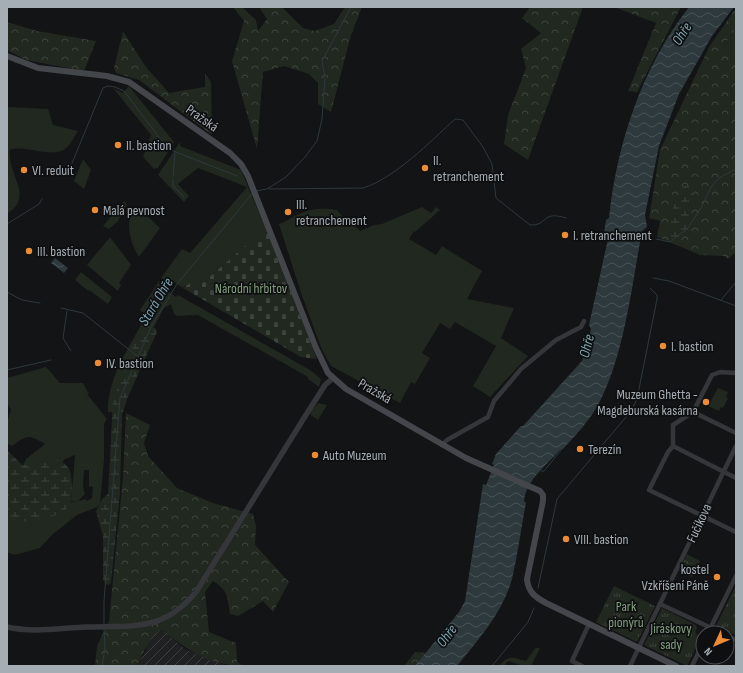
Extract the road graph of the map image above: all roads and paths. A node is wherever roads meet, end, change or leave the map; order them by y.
1 (7, 56) edge
2 (584, 320) dead end
3 (736, 373) edge
4 (333, 378) junction
5 (693, 412) junction
6 (736, 433) edge
7 (442, 445) junction
8 (673, 446) junction
9 (736, 446) edge
10 (723, 472) junction
11 (736, 478) edge
12 (702, 516) junction
13 (736, 532) edge
14 (736, 576) edge
15 (660, 604) junction
16 (589, 624) junction
17 (704, 625) edge
18 (712, 625) edge
19 (7, 627) edge
20 (638, 648) junction
21 (582, 666) edge
22 (630, 666) edge
23 (676, 666) edge

1 - 4 main road, Pražská
2 - 7 street
3 - 5 street
4 - 7 main road, Pražská
4 - 19 street
5 - 6 street
5 - 8 street
7 - 16 main road, Pražská
8 - 10 street
8 - 12 street
9 - 10 street, Fučíkova
10 - 11 street
10 - 12 street, Fučíkova
12 - 13 street
12 - 15 street, Fučíkova
14 - 18 street
15 - 17 street
15 - 20 street, Fučíkova
16 - 20 main road, Pražská
16 - 21 street
20 - 22 street, Fučíkova
20 - 23 main road, Pražská

